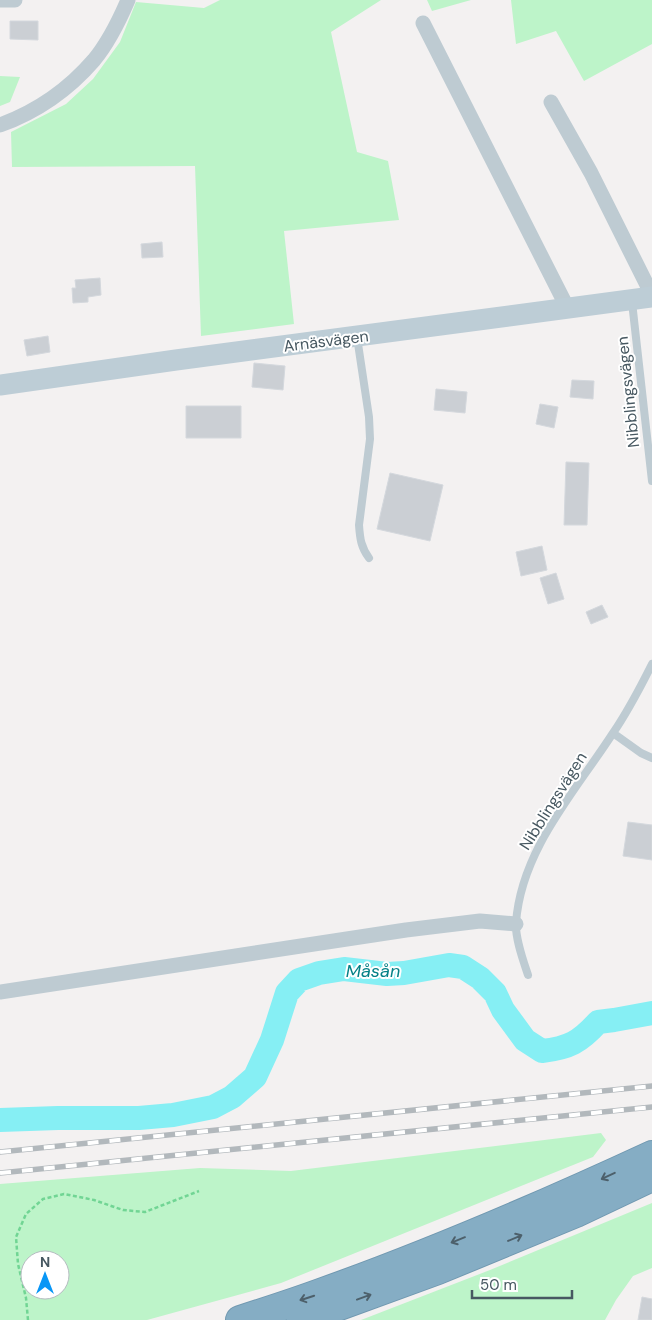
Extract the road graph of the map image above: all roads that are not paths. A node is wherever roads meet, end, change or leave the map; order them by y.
1 (0, 0) edge
2 (16, 0) edge
3 (128, 0) edge
4 (423, 23) dead end
5 (550, 102) dead end
6 (0, 125) edge
7 (645, 297) edge
8 (568, 309) junction
9 (357, 337) junction
10 (0, 385) edge
11 (652, 481) edge
12 (369, 558) dead end
13 (652, 664) edge
14 (613, 733) junction
15 (652, 758) edge
16 (516, 924) junction
17 (528, 975) dead end
18 (0, 992) edge
19 (652, 1155) edge
20 (652, 1177) edge
21 (240, 1320) edge
22 (301, 1320) edge

1 - 2 street
3 - 6 street
4 - 8 street
5 - 7 street
7 - 8 street, Arnäsvägen
7 - 11 lane, Nibblingsvägen
8 - 9 street, Arnäsvägen
9 - 10 street, Arnäsvägen
9 - 12 lane
13 - 14 lane, Nibblingsvägen
14 - 15 lane
14 - 16 lane, Nibblingsvägen
16 - 17 lane, Nibblingsvägen
16 - 18 street
19 -> 21 highway
22 -> 20 highway

